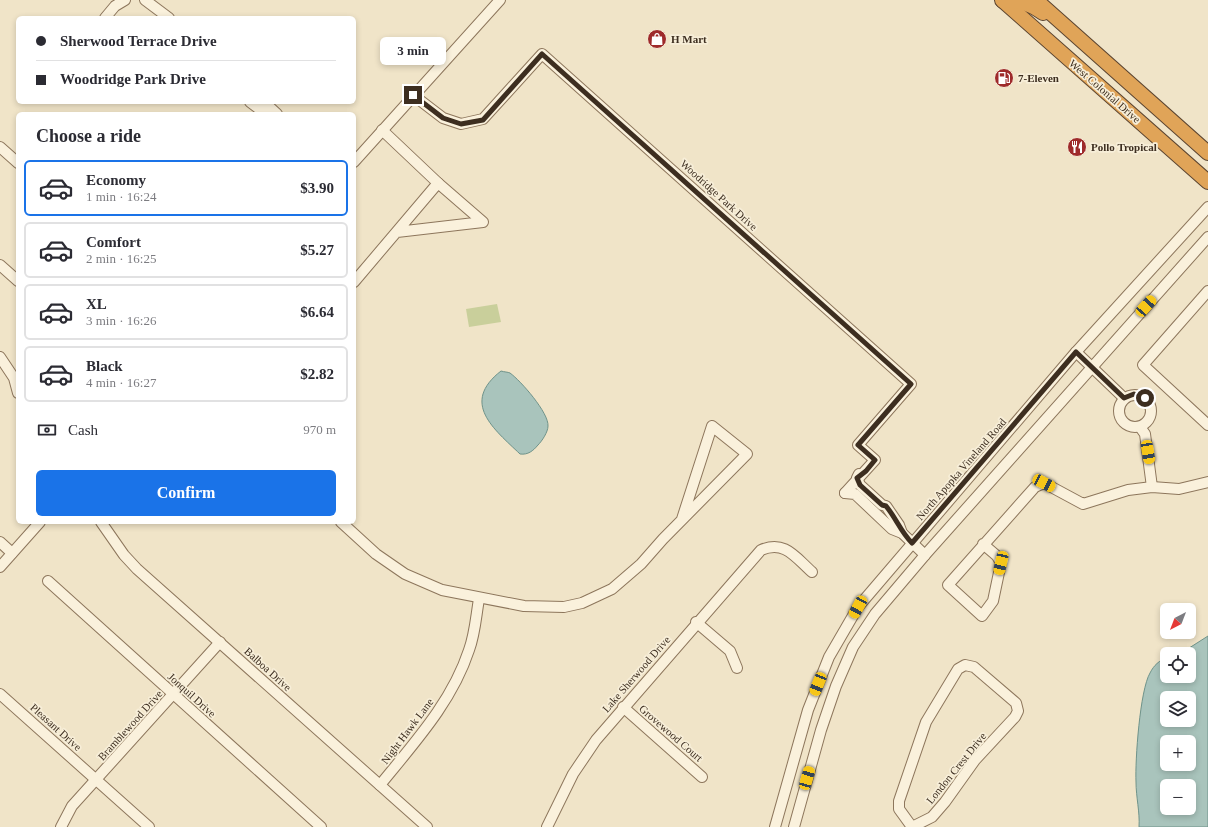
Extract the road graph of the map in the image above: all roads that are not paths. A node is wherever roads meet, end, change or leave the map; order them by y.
1 (125, 0) edge
2 (145, 0) edge
3 (500, 0) edge
4 (1036, 0) edge
5 (1003, 1) edge
6 (107, 16) edge
7 (166, 16) edge
8 (1070, 31) junction
9 (413, 95) junction
10 (253, 104) edge
11 (266, 104) edge
12 (263, 112) edge
13 (275, 112) edge
14 (382, 130) junction
15 (0, 147) edge
16 (1208, 153) edge
17 (356, 160) edge
18 (16, 161) edge
19 (1208, 182) edge
20 (438, 183) junction
21 (1208, 207) edge
22 (397, 232) junction
23 (1208, 237) edge
24 (0, 265) edge
25 (16, 279) edge
26 (356, 280) edge
27 (1208, 291) edge
28 (1076, 352) junction
29 (0, 357) edge
30 (1092, 366) junction
31 (16, 386) edge
32 (1124, 398) junction
33 (1149, 419) junction
34 (1208, 425) edge
35 (1140, 427) junction
36 (1150, 464) junction
37 (857, 478) junction
38 (1208, 482) edge
39 (1152, 487) junction
40 (682, 519) junction
41 (38, 524) edge
42 (102, 524) edge
43 (343, 524) edge
44 (902, 533) junction
45 (0, 542) edge
46 (912, 543) junction
47 (983, 544) junction
48 (925, 555) junction
49 (4, 559) edge
50 (812, 572) dead end
51 (48, 581) dead end
52 (480, 599) junction
53 (696, 622) junction
54 (220, 642) junction
55 (737, 668) dead end
56 (0, 694) edge
57 (173, 694) junction
58 (623, 707) junction
59 (702, 777) dead end
60 (97, 780) junction
61 (380, 785) junction
62 (62, 827) edge
63 (150, 827) edge
64 (321, 827) edge
65 (427, 827) edge
66 (547, 827) edge
67 (775, 827) edge
68 (794, 827) edge
69 (912, 827) edge

1 - 6 street
2 - 7 street
3 - 9 street
4 - 8 highway, West Colonial Drive
5 - 8 highway
5 - 19 highway, West Colonial Drive
8 - 16 highway, West Colonial Drive
9 - 14 street
9 - 37 street, Woodridge Park Drive
10 - 12 street
11 - 13 street
14 - 17 street
14 - 20 street
15 - 18 street
20 - 22 street
20 - 22 street
21 - 28 street, North Apopka Vineland Road
22 - 26 street
23 - 30 street
24 - 25 street
27 - 34 street
28 - 30 street
28 - 46 street, North Apopka Vineland Road
29 - 31 street
30 - 32 street
30 - 48 street
32 - 33 street
32 - 35 street
33 - 35 street
33 - 36 street
35 - 36 street
36 - 39 street
37 - 44 street, Woodridge Park Drive
37 - 44 street, Woodridge Park Drive
38 - 39 street
39 - 47 street
40 - 40 street
40 - 52 street
41 - 49 street
42 - 54 street, Balboa Drive
43 - 52 street
44 - 46 street, Woodridge Park Drive
45 - 49 street
46 - 48 street, Woodridge Park Drive
46 - 67 street, North Apopka Vineland Road
47 - 47 street
48 - 68 street
50 - 53 street, Lake Sherwood Drive
51 - 57 street, Jonquil Drive
52 - 61 street, Night Hawk Lane
53 - 55 street
53 - 58 street, Lake Sherwood Drive
54 - 57 street, Bramblewood Drive
54 - 61 street, Balboa Drive
56 - 60 street, Pleasant Drive
57 - 60 street, Bramblewood Drive
57 - 64 street, Jonquil Drive
58 - 59 street, Grovewood Court
58 - 66 street, Lake Sherwood Drive
60 - 62 street, Bramblewood Drive
60 - 63 street, Pleasant Drive
61 - 65 street, Balboa Drive
69 - 69 street, London Crest Drive

